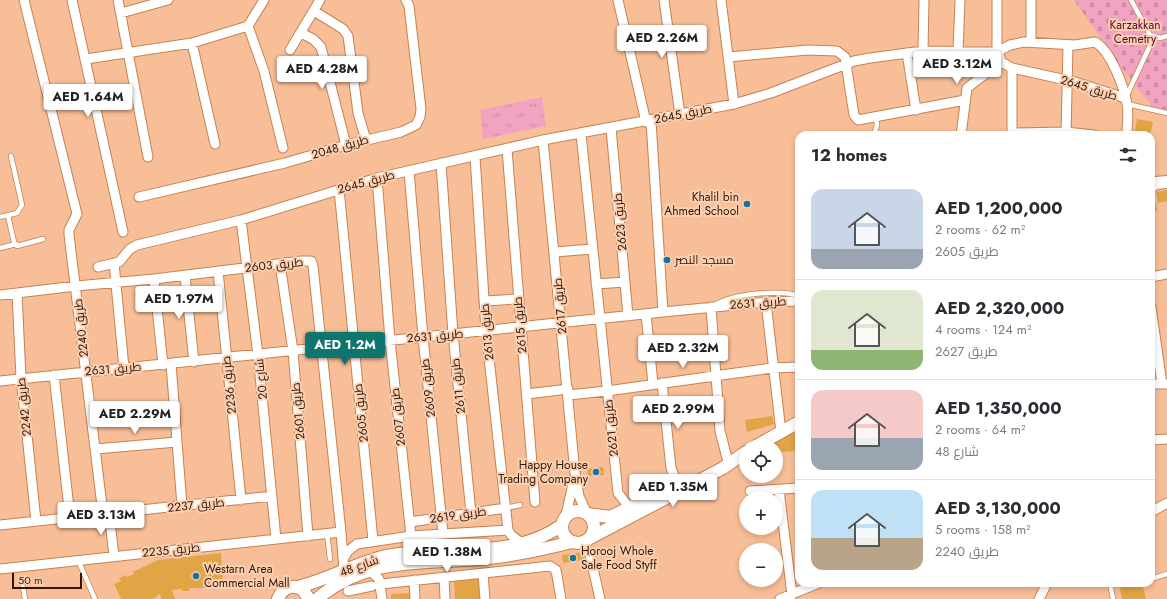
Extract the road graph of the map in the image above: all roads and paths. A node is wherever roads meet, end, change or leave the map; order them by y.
1 (24, 0) edge
2 (72, 0) edge
3 (118, 0) edge
4 (168, 0) edge
5 (264, 0) edge
6 (320, 0) edge
7 (406, 0) edge
8 (618, 0) edge
9 (664, 0) edge
10 (721, 0) edge
11 (924, 0) edge
12 (960, 0) edge
13 (997, 0) edge
14 (1031, 0) edge
15 (1131, 0) edge
16 (314, 11) junction
17 (121, 13) junction
18 (248, 26) junction
19 (301, 33) junction
20 (1167, 36) edge
21 (1154, 37) junction
22 (1031, 42) junction
23 (192, 43) junction
24 (1068, 45) junction
25 (290, 50) dead end
26 (923, 51) junction
27 (958, 51) junction
28 (997, 52) junction
29 (130, 53) junction
30 (907, 53) junction
31 (728, 57) junction
32 (86, 59) junction
33 (1000, 62) junction
34 (847, 65) junction
35 (1012, 68) junction
36 (1066, 80) junction
37 (965, 100) junction
38 (1126, 101) junction
39 (734, 104) junction
40 (916, 110) junction
41 (1167, 114) edge
42 (680, 115) junction
43 (876, 116) junction
44 (649, 121) junction
45 (611, 128) junction
46 (875, 131) edge
47 (961, 131) edge
48 (1012, 131) edge
49 (1066, 131) edge
50 (1127, 131) edge
51 (581, 134) junction
52 (366, 140) junction
53 (543, 140) junction
54 (215, 144) dead end
55 (346, 145) junction
56 (283, 148) dead end
57 (507, 149) junction
58 (12, 156) dead end
59 (475, 156) junction
60 (148, 158) dead end
61 (441, 164) junction
62 (409, 171) junction
63 (377, 178) junction
64 (1167, 182) edge
65 (1155, 184) edge
66 (339, 189) junction
67 (139, 197) dead end
68 (8, 216) junction
69 (0, 217) edge
70 (241, 220) junction
71 (123, 232) dead end
72 (44, 239) dead end
73 (16, 244) junction
74 (0, 248) edge
75 (592, 249) junction
76 (555, 252) junction
77 (114, 263) junction
78 (280, 264) junction
79 (98, 266) dead end
80 (247, 268) junction
81 (218, 271) junction
82 (1167, 274) edge
83 (185, 276) junction
84 (1155, 276) edge
85 (154, 279) junction
86 (625, 282) junction
87 (115, 283) junction
88 (596, 284) junction
89 (76, 286) junction
90 (17, 293) junction
91 (0, 295) edge
92 (795, 295) edge
93 (518, 299) junction
94 (485, 301) junction
95 (795, 301) edge
96 (766, 302) junction
97 (711, 307) junction
98 (662, 312) junction
99 (646, 314) junction
100 (628, 316) junction
101 (599, 320) junction
102 (561, 323) junction
103 (520, 327) junction
104 (1155, 329) edge
105 (486, 331) junction
106 (453, 334) junction
107 (423, 337) junction
108 (390, 340) junction
109 (354, 344) junction
110 (322, 347) junction
111 (293, 351) junction
112 (258, 355) junction
113 (226, 358) junction
114 (194, 362) junction
115 (167, 364) junction
116 (795, 367) edge
117 (124, 368) junction
118 (772, 368) junction
119 (86, 372) junction
120 (54, 375) junction
121 (716, 375) junction
122 (21, 378) junction
123 (0, 381) edge
124 (657, 384) junction
125 (1165, 384) edge
126 (607, 391) junction
127 (568, 392) junction
128 (527, 394) junction
129 (795, 424) edge
130 (781, 432) junction
131 (768, 439) edge
132 (1167, 439) edge
133 (1155, 440) edge
134 (177, 442) junction
135 (95, 449) junction
136 (739, 454) edge
137 (739, 456) edge
138 (727, 458) junction
139 (575, 473) junction
140 (678, 483) junction
141 (795, 488) edge
142 (779, 490) junction
143 (750, 491) dead end
144 (272, 496) junction
145 (241, 500) junction
146 (535, 502) dead end
147 (1167, 503) edge
148 (520, 505) dead end
149 (182, 506) junction
150 (506, 508) junction
151 (630, 508) junction
152 (1155, 510) edge
153 (471, 513) junction
154 (106, 514) junction
155 (587, 514) junction
156 (70, 517) junction
157 (442, 517) junction
158 (36, 521) junction
159 (410, 522) junction
160 (564, 522) junction
161 (0, 525) edge
162 (508, 530) junction
163 (341, 532) junction
164 (327, 533) junction
165 (443, 534) junction
166 (308, 536) junction
167 (411, 536) junction
168 (276, 539) junction
169 (581, 541) junction
170 (373, 542) junction
171 (357, 544) junction
172 (523, 544) junction
173 (539, 550) junction
174 (114, 556) junction
175 (78, 560) junction
176 (330, 560) dead end
177 (536, 566) junction
178 (0, 568) edge
179 (369, 570) junction
180 (483, 574) junction
181 (1167, 574) edge
182 (444, 578) junction
183 (1155, 578) edge
184 (346, 580) edge
185 (414, 580) junction
186 (381, 584) junction
187 (297, 586) junction
188 (372, 586) dead end
189 (23, 587) dead end
190 (810, 587) edge
191 (1045, 587) edge
192 (1111, 587) edge
193 (792, 595) junction
194 (276, 597) edge
195 (25, 599) edge
196 (95, 599) edge
197 (309, 599) edge
198 (316, 599) edge
199 (382, 599) edge
200 (415, 599) edge
201 (445, 599) edge
202 (485, 599) edge
203 (561, 599) edge
204 (600, 599) edge
205 (780, 599) edge
206 (1039, 599) edge
207 (1113, 599) edge

1 - 89 street, طريق 2240
2 - 32 street
3 - 17 street
4 - 17 street
5 - 18 street
6 - 16 street
7 - 52 street, طريق 2048
8 - 44 street
9 - 42 street
10 - 31 street
11 - 26 street
12 - 27 street
13 - 28 street
14 - 22 street
15 - 21 lane
16 - 19 street
16 - 52 street
17 - 29 street
18 - 23 street
18 - 56 street
19 - 25 street
19 - 55 street
20 - 21 lane
21 - 38 lane
22 - 24 street, طريق 2645
22 - 28 street, طريق 2645
23 - 29 street
23 - 54 street
24 - 36 street
24 - 38 street, طريق 2645
26 - 27 street, طريق 2645
26 - 30 street, طريق 2645
27 - 28 street, طريق 2645
28 - 33 street
29 - 32 street
29 - 60 street
30 - 34 street, طريق 2645
30 - 40 street
31 - 34 street
31 - 39 street
32 - 71 street
33 - 35 street, طريق 2645
33 - 37 street
34 - 39 street, طريق 2645
34 - 43 street
35 - 36 street, طريق 2645
35 - 48 street
36 - 38 street, طريق 2645
36 - 49 street
37 - 40 street
37 - 47 street
38 - 41 lane, طريق 2645
38 - 50 street
39 - 42 street, طريق 2645
40 - 43 street
42 - 44 street, طريق 2645
43 - 46 lane
44 - 45 street, طريق 2645
44 - 98 street
45 - 51 street, طريق 2645
45 - 86 street, طريق 2623
51 - 53 street, طريق 2645
51 - 75 street, طريق 2621
52 - 55 street, طريق 2048
53 - 57 street, طريق 2645
53 - 76 street, طريق 2617
55 - 67 street, طريق 2048
57 - 59 street, طريق 2645
57 - 93 street, طريق 2615
58 - 68 lane
59 - 61 street, طريق 2645
59 - 94 street, طريق 2613
61 - 62 street, طريق 2645
61 - 106 street, طريق 2611
62 - 63 street, طريق 2645
62 - 107 street, طريق 2609
63 - 66 street, طريق 2645
63 - 108 street, طريق 2607
64 - 65 street
66 - 70 street, طريق 2645
66 - 109 street, طريق 2605
68 - 69 lane
68 - 73 lane
70 - 77 street, طريق 2645
70 - 80 street, شارع 20
72 - 73 lane
73 - 74 lane
75 - 76 street
75 - 88 street, طريق 2621
76 - 102 street, طريق 2617
77 - 79 street, طريق 2645
77 - 87 street
78 - 80 street, طريق 2603
78 - 110 street, طريق 2603
78 - 111 street, طريق 2601
80 - 81 street, طريق 2603
80 - 112 street, شارع 20
81 - 83 street, طريق 2603
81 - 113 street, طريق 2236
82 - 84 street
83 - 85 street, طريق 2603
83 - 114 street
85 - 87 street, طريق 2603
85 - 115 street
86 - 88 street
86 - 100 street, طريق 2623
87 - 89 street, طريق 2603
87 - 117 street
88 - 101 street, طريق 2621
89 - 90 street, طريق 2603
89 - 119 street, طريق 2240
90 - 91 street, طريق 2603
90 - 122 street, طريق 2242
92 - 97 lane
93 - 94 street
93 - 103 street, طريق 2615
94 - 105 street, طريق 2613
95 - 96 street, طريق 2631
96 - 97 street, طريق 2631
96 - 118 street
97 - 98 street, طريق 2631
97 - 121 street
98 - 99 street, طريق 2631
99 - 100 street, طريق 2631
99 - 124 street
100 - 101 street, طريق 2631
101 - 102 street, طريق 2631
101 - 126 street, طريق 2621
102 - 103 street, طريق 2631
102 - 127 street, طريق 2617
103 - 105 street, طريق 2631
103 - 128 street, طريق 2615
104 - 125 street
105 - 106 street, طريق 2631
105 - 150 street, طريق 2613
106 - 107 street, طريق 2631
106 - 153 street, طريق 2611
107 - 108 street, طريق 2631
107 - 157 street, طريق 2609
108 - 109 street, طريق 2631
108 - 159 street, طريق 2607
109 - 110 street, طريق 2631
109 - 170 street, طريق 2605
110 - 111 street, طريق 2631
110 - 163 street, طريق 2603
111 - 112 street, طريق 2631
111 - 166 street, طريق 2601
112 - 113 street, طريق 2631
112 - 144 street, شارع 20
113 - 114 street, طريق 2631
113 - 145 street, طريق 2236
114 - 115 street, طريق 2631
115 - 117 street, طريق 2631
115 - 134 street
116 - 118 street
117 - 119 street, طريق 2631
118 - 121 street
118 - 130 street
119 - 120 street, طريق 2631
119 - 135 street, طريق 2240
120 - 122 street, طريق 2631
120 - 156 street
121 - 124 street
121 - 138 street
122 - 123 street, طريق 2631
122 - 158 street, طريق 2242
124 - 126 street
124 - 140 street
126 - 127 street
126 - 151 street, طريق 2621
127 - 128 street
127 - 139 street, طريق 2617
128 - 146 street, طريق 2615
129 - 130 street
130 - 131 street
132 - 133 street
134 - 135 street
134 - 149 street
135 - 154 street, طريق 2240
136 - 138 street, شارع 48
137 - 169 street, شارع 48
138 - 140 street, شارع 48
139 - 155 street, طريق 2617
139 - 160 street, طريق 2617
140 - 151 street, شارع 48
141 - 142 street
142 - 143 street
142 - 193 street
144 - 145 street, طريق 2237
144 - 168 street, شارع 20
145 - 149 street, طريق 2237
147 - 152 street
148 - 150 lane
149 - 154 street, طريق 2237
150 - 153 street, طريق 2619
150 - 162 street, طريق 2613
151 - 155 street, شارع 48
153 - 157 street, طريق 2619
154 - 156 street, طريق 2237
154 - 174 street, طريق 2240
155 - 160 street
155 - 169 street
156 - 158 street, طريق 2237
157 - 159 street, طريق 2619
157 - 165 street, طريق 2609
158 - 161 street, طريق 2237
159 - 167 street, طريق 2607
160 - 169 street
160 - 172 street, شارع 48
162 - 165 street
162 - 172 street
163 - 164 street, طريق 2235
163 - 171 street
163 - 184 street, طريق 2603
164 - 166 street, طريق 2235
164 - 176 lane
165 - 167 street
166 - 168 street, طريق 2235
167 - 170 street
168 - 174 street, طريق 2235
169 - 173 street, شارع 48
169 - 204 street
170 - 171 street
171 - 184 street
172 - 184 street, شارع 48
173 - 177 street
173 - 179 street, شارع 48
174 - 175 street, طريق 2235
175 - 178 street, طريق 2235
175 - 196 lane
177 - 180 street
177 - 203 street
179 - 184 street, شارع 48
179 - 186 street
180 - 182 street
180 - 202 street
181 - 183 lane
182 - 185 street
182 - 201 street
184 - 187 street, شارع 48
184 - 188 street
184 - 198 street, شارع 48
185 - 186 street
185 - 200 street
186 - 199 street
187 - 194 street, شارع 48
187 - 197 street
189 - 195 lane
190 - 193 street
191 - 206 street
192 - 207 lane
193 - 205 street

